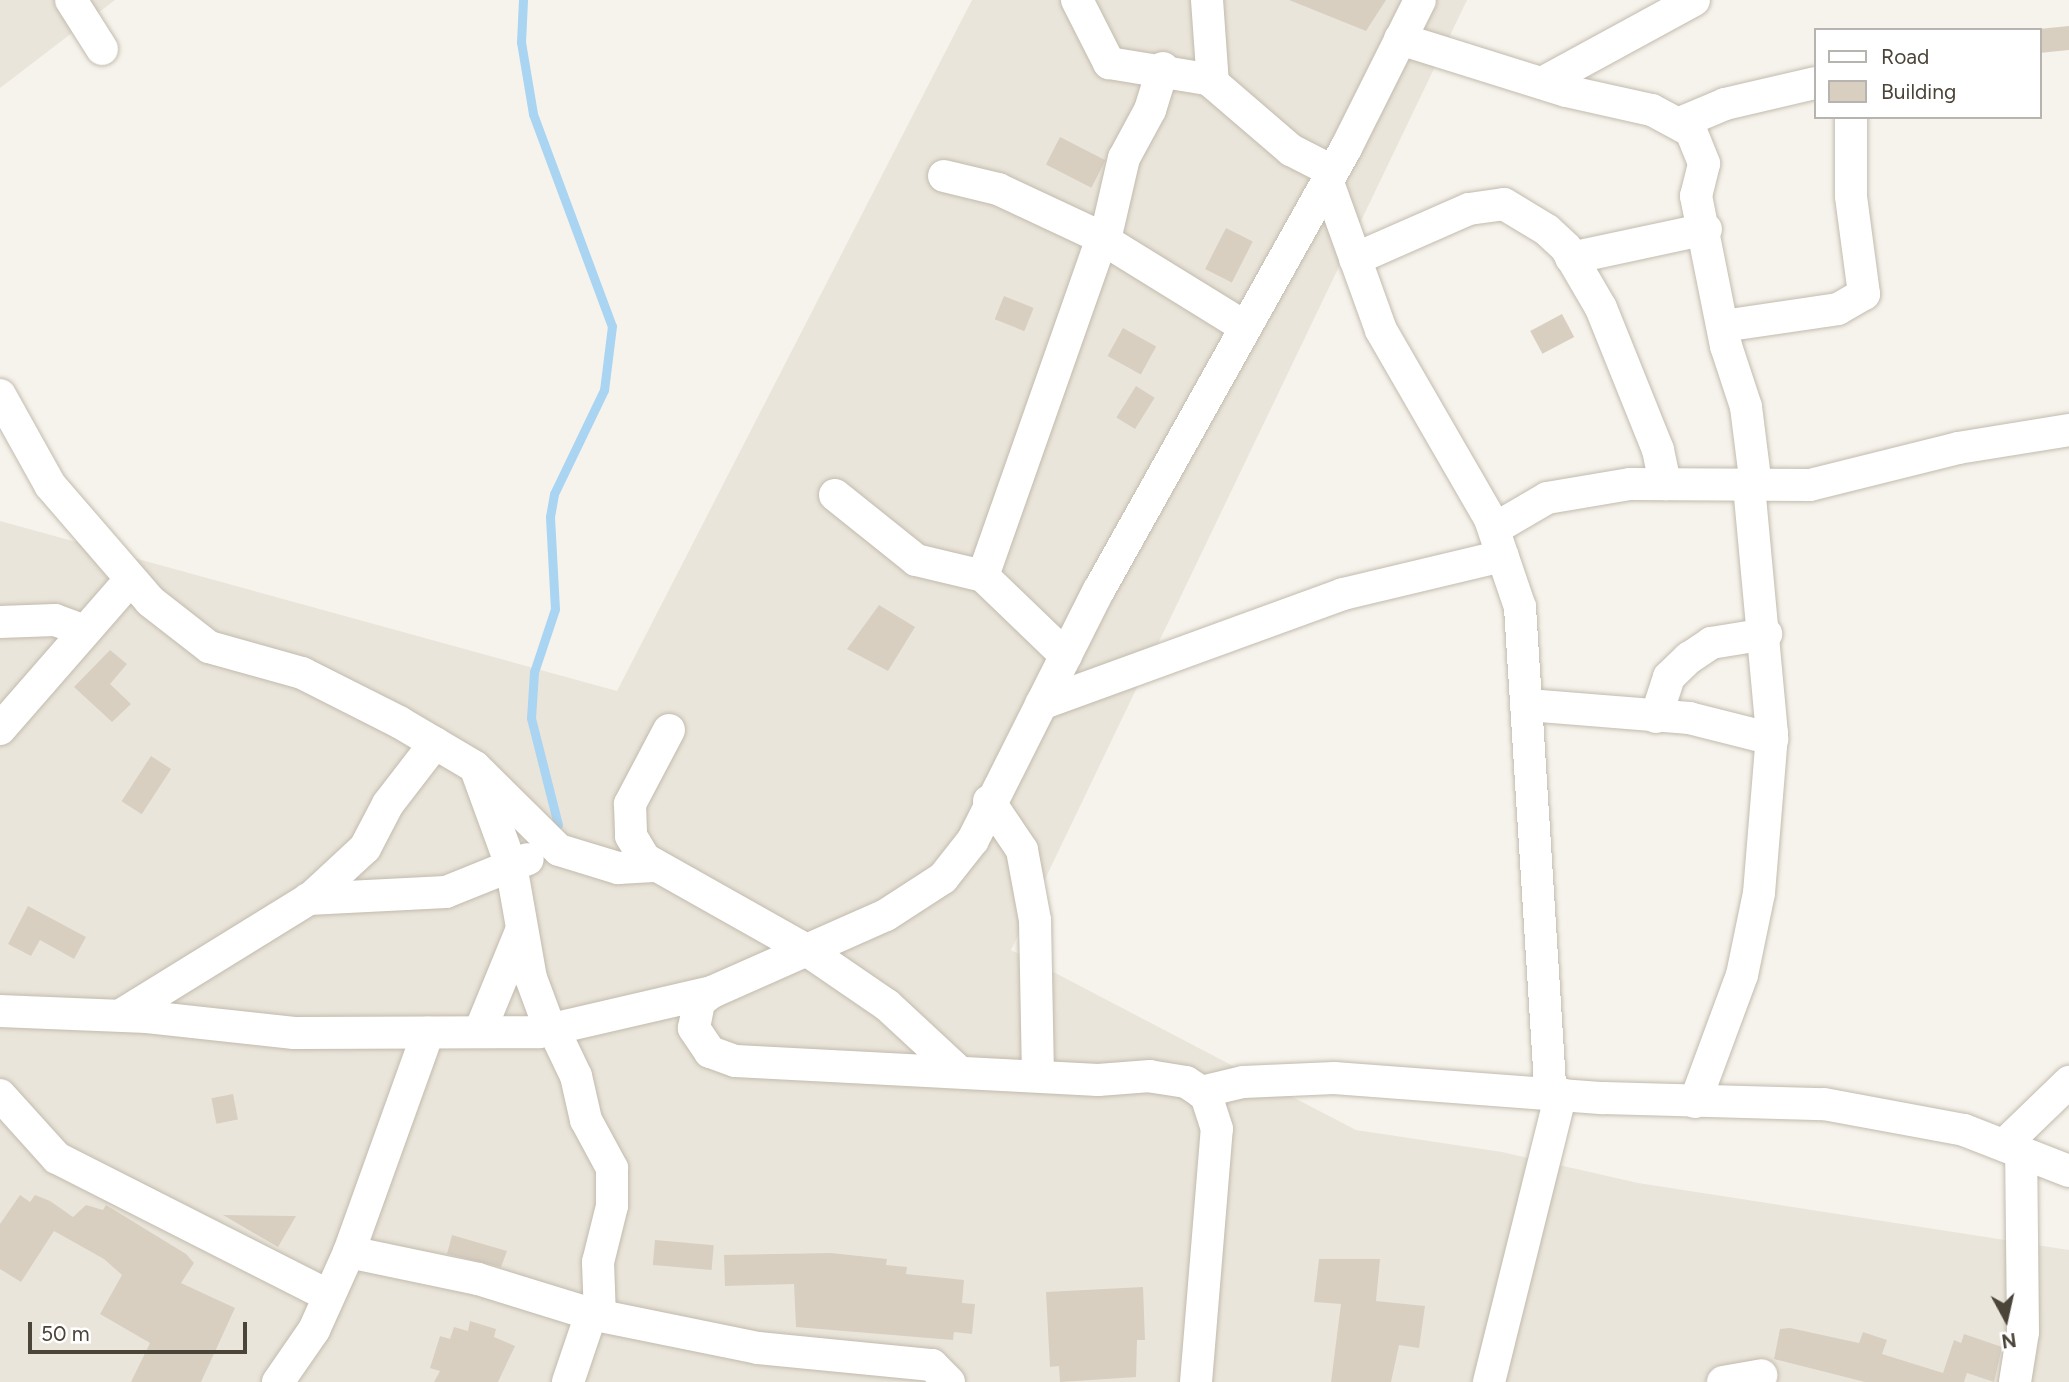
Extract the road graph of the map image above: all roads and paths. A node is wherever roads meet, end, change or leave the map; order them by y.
1 (71, 0) edge
2 (1077, 0) edge
3 (1207, 0) edge
4 (1420, 0) edge
5 (1695, 0) edge
6 (1401, 39) junction
7 (102, 49) dead end
8 (1163, 68) junction
9 (1213, 80) junction
10 (1542, 83) junction
11 (1814, 83) edge
12 (1851, 119) edge
13 (1680, 123) junction
14 (1330, 175) junction
15 (944, 176) dead end
16 (1706, 229) junction
17 (1104, 239) junction
18 (1572, 257) junction
19 (1354, 259) junction
20 (1723, 326) junction
21 (1245, 327) junction
22 (0, 395) edge
23 (2069, 430) edge
24 (1665, 484) junction
25 (1752, 486) junction
26 (835, 495) dead end
27 (1498, 543) junction
28 (983, 576) junction
29 (131, 579) junction
30 (0, 622) edge
31 (82, 630) junction
32 (1766, 634) junction
33 (1066, 656) junction
34 (1041, 704) junction
35 (1528, 705) junction
36 (1657, 717) junction
37 (0, 729) edge
38 (669, 730) dead end
39 (1772, 739) junction
40 (435, 743) junction
41 (475, 766) junction
42 (989, 801) junction
43 (556, 848) junction
44 (512, 865) junction
45 (654, 866) junction
46 (308, 899) junction
47 (521, 931) junction
48 (808, 951) junction
49 (712, 992) junction
50 (0, 1011) edge
51 (121, 1015) junction
52 (551, 1029) junction
53 (480, 1031) junction
54 (428, 1033) junction
55 (956, 1069) junction
56 (1038, 1074) junction
57 (2069, 1082) edge
58 (1201, 1092) junction
59 (1556, 1094) junction
60 (0, 1096) edge
61 (1695, 1102) junction
62 (2012, 1149) junction
63 (2069, 1171) edge
64 (349, 1252) junction
65 (327, 1295) junction
66 (595, 1315) junction
67 (1761, 1375) dead end
68 (278, 1382) edge
69 (568, 1382) edge
70 (949, 1382) edge
71 (1196, 1382) edge
72 (1489, 1382) edge
73 (1723, 1382) edge
74 (2015, 1382) edge

1 - 7 street
2 - 8 street
3 - 9 street
4 - 6 street
5 - 10 street
6 - 10 street
6 - 14 street
8 - 9 street
8 - 17 street
9 - 14 street
10 - 13 street
11 - 13 street
12 - 20 street
13 - 16 street
14 - 19 street
14 - 21 street
15 - 17 street
16 - 18 street
16 - 20 street
17 - 21 street
17 - 28 street
18 - 19 street
18 - 24 street
19 - 27 street
20 - 25 street
21 - 33 street
22 - 29 street
23 - 25 street
24 - 25 street
24 - 27 street
25 - 32 street
26 - 28 street
27 - 34 street
27 - 35 street
28 - 33 street
29 - 31 street
29 - 40 street
30 - 31 street
31 - 37 street
32 - 36 street
32 - 39 street
33 - 34 street
34 - 42 street
35 - 36 street
35 - 59 street
36 - 39 street
38 - 45 street
39 - 61 street
40 - 41 street
40 - 46 street
41 - 43 street
41 - 44 street
42 - 48 street
42 - 56 street
43 - 44 street
43 - 45 street
44 - 46 street
44 - 47 street
45 - 48 street
46 - 51 street
47 - 52 street
47 - 53 street
48 - 49 street
48 - 55 street
49 - 52 street
49 - 55 street
50 - 51 street
51 - 54 street
52 - 53 street
52 - 66 street
53 - 54 street
54 - 64 street
55 - 56 street
56 - 58 street
57 - 62 street
58 - 59 street
58 - 71 street
59 - 61 street
59 - 72 street
60 - 65 street
61 - 62 street
62 - 63 street
62 - 74 street
64 - 65 street
64 - 66 street
65 - 68 street
66 - 69 street
66 - 70 street
67 - 73 street

